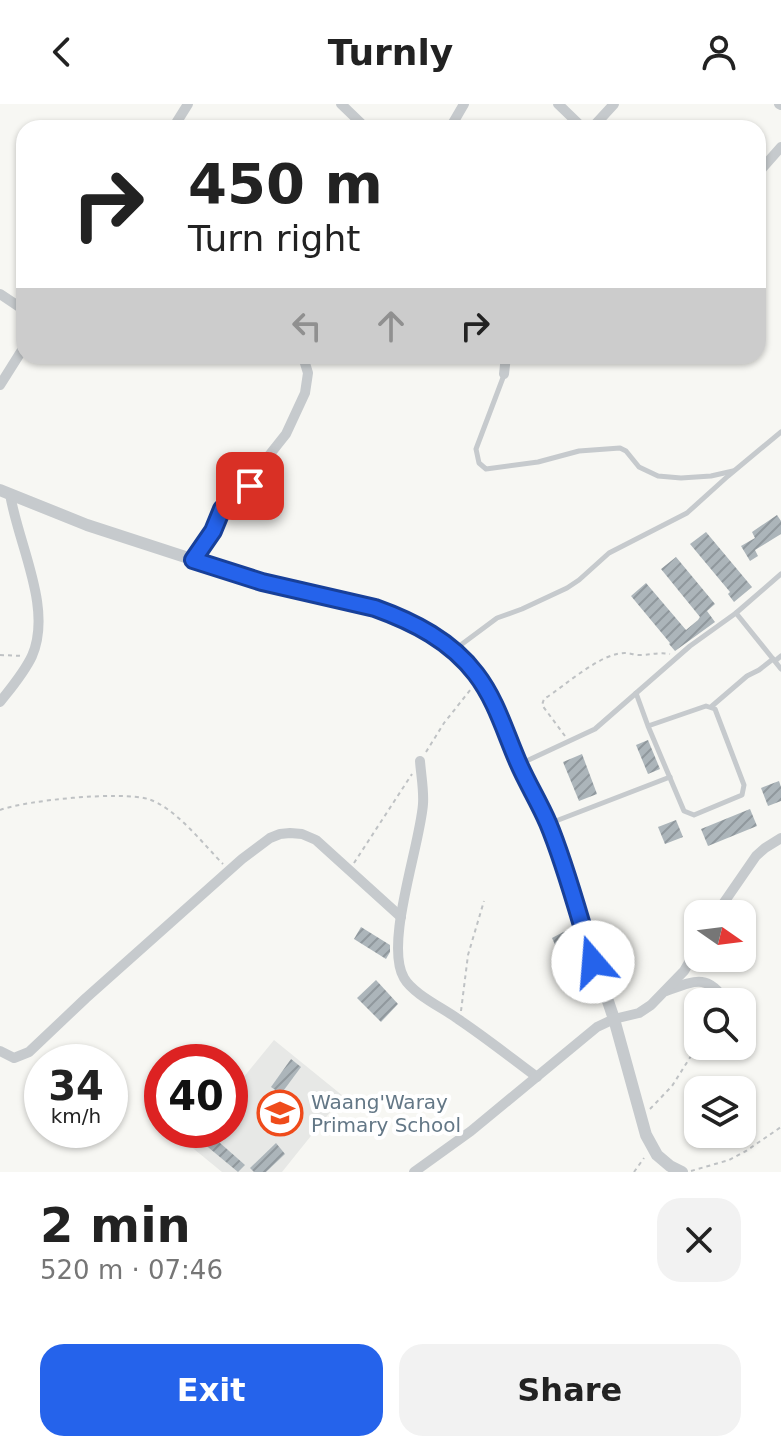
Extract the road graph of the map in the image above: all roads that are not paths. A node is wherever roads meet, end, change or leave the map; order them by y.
1 (341, 104) edge
2 (558, 104) edge
3 (614, 104) edge
4 (358, 120) edge
5 (575, 120) edge
6 (599, 120) edge
7 (781, 147) edge
8 (766, 164) edge
9 (16, 360) edge
10 (305, 364) edge
11 (505, 364) edge
12 (509, 364) edge
13 (504, 374) junction
14 (0, 385) edge
15 (781, 432) edge
16 (734, 471) junction
17 (5, 492) edge
18 (193, 560) junction
19 (781, 574) edge
20 (736, 613) junction
21 (453, 650) junction
22 (781, 656) edge
23 (774, 660) junction
24 (781, 669) edge
25 (636, 693) junction
26 (0, 702) edge
27 (712, 706) junction
28 (648, 726) junction
29 (420, 761) dead end
30 (519, 764) junction
31 (670, 777) junction
32 (548, 824) junction
33 (781, 838) edge
34 (726, 900) edge
35 (401, 917) junction
36 (684, 971) edge
37 (717, 988) edge
38 (664, 992) junction
39 (614, 1019) junction
40 (0, 1051) edge
41 (537, 1077) junction
42 (414, 1172) edge
43 (684, 1172) edge

1 - 4 street
2 - 5 street
3 - 6 street
7 - 8 street
9 - 14 street
10 - 18 street
11 - 13 street
12 - 13 lane
13 - 16 lane
15 - 16 lane
16 - 21 lane
17 - 18 street
17 - 26 street
18 - 21 street
19 - 20 lane
20 - 23 lane
20 - 25 lane
21 - 30 street
22 - 23 lane
23 - 24 lane
23 - 27 lane
25 - 28 lane
25 - 30 lane
27 - 28 lane
27 - 31 lane
28 - 31 lane
29 - 35 street
30 - 32 street
31 - 32 lane
32 - 39 street
33 - 34 street
35 - 40 street
35 - 41 street
36 - 38 street
37 - 38 street
38 - 39 street
39 - 41 street
39 - 43 street
41 - 42 street

